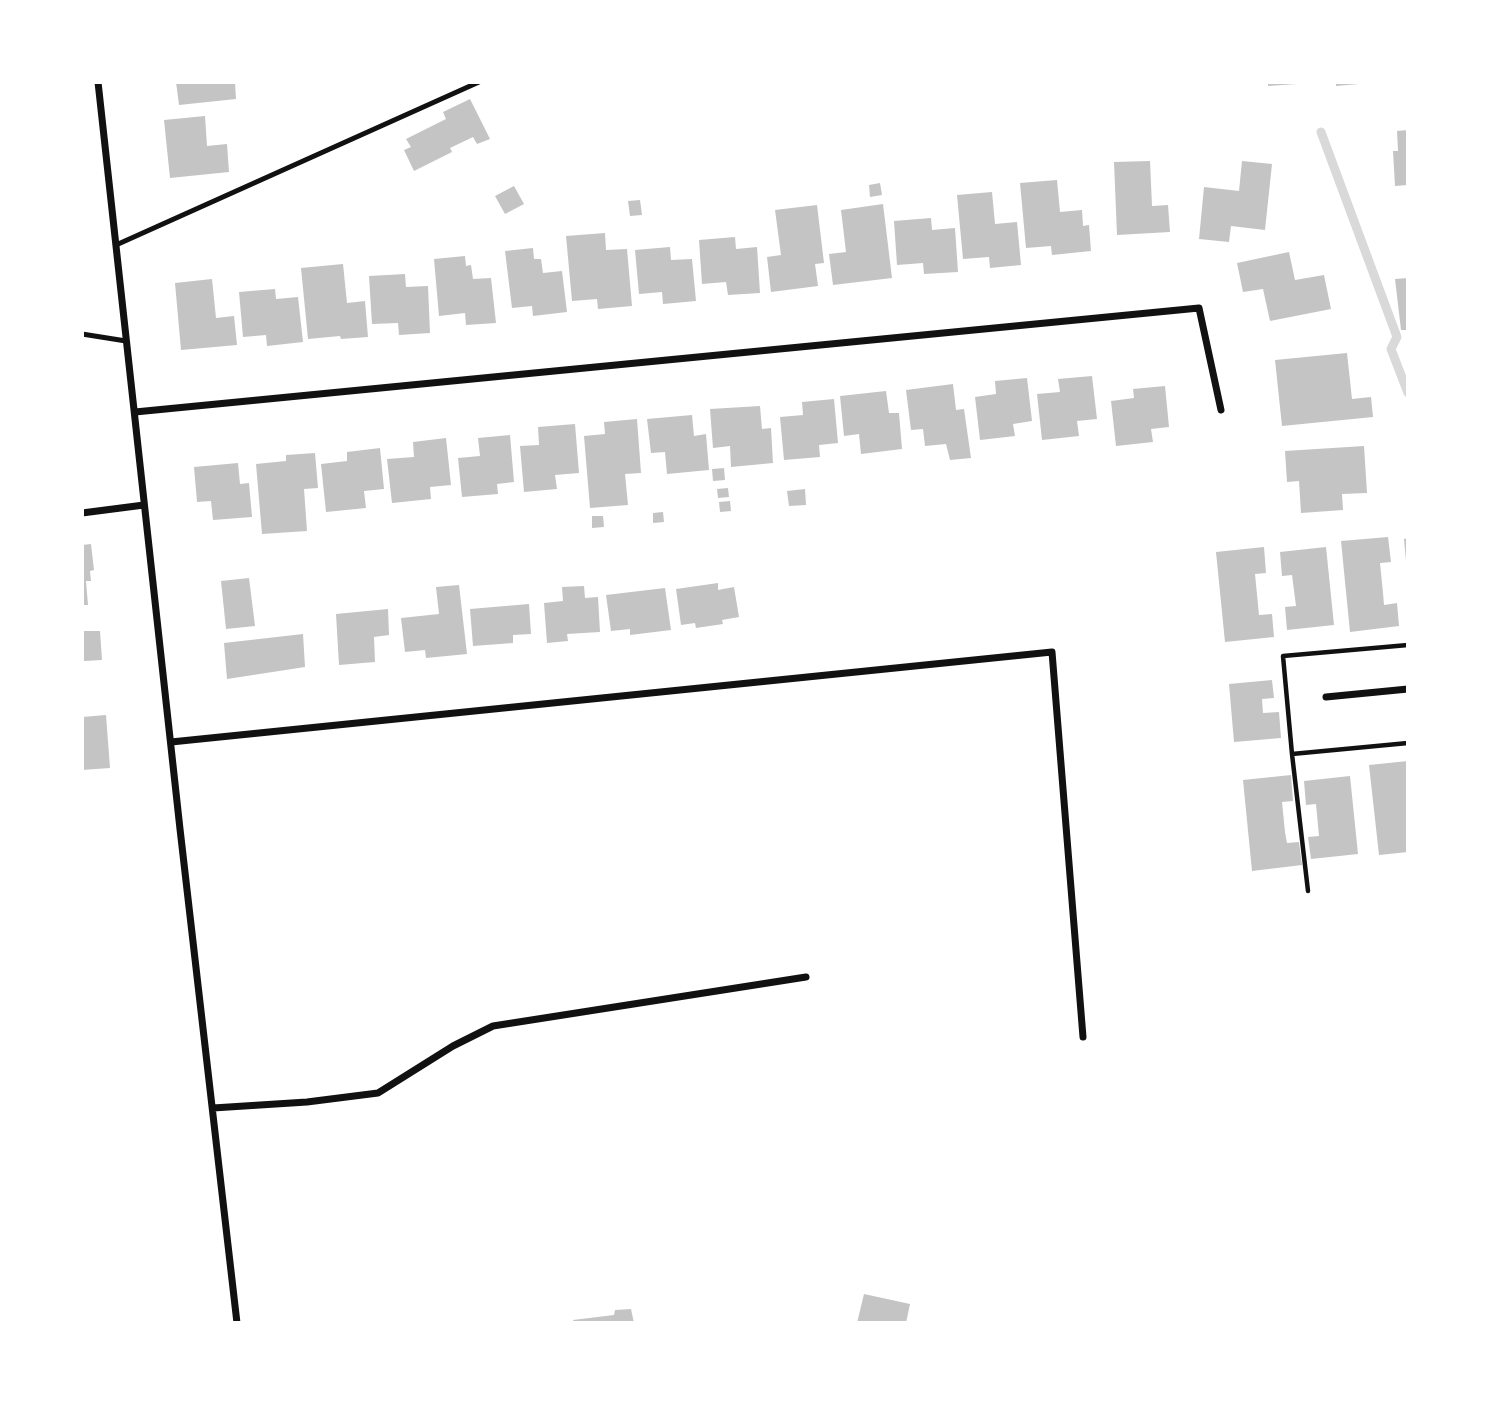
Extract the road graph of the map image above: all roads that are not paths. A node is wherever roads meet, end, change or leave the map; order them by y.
1 (98, 82) edge
2 (479, 82) edge
3 (116, 245) junction
4 (82, 334) edge
5 (127, 341) junction
6 (1222, 410) dead end
7 (135, 412) junction
8 (144, 505) junction
9 (82, 513) edge
10 (1408, 689) edge
11 (1326, 697) dead end
12 (171, 742) junction
13 (806, 977) dead end
14 (1083, 1037) dead end
15 (213, 1108) junction
16 (237, 1323) edge

1 - 3 street
2 - 3 lane
3 - 5 street
4 - 5 lane
5 - 7 street
6 - 7 street
7 - 8 street
8 - 9 street
8 - 12 street
10 - 11 street
12 - 14 street
12 - 15 street
13 - 15 street
15 - 16 street

